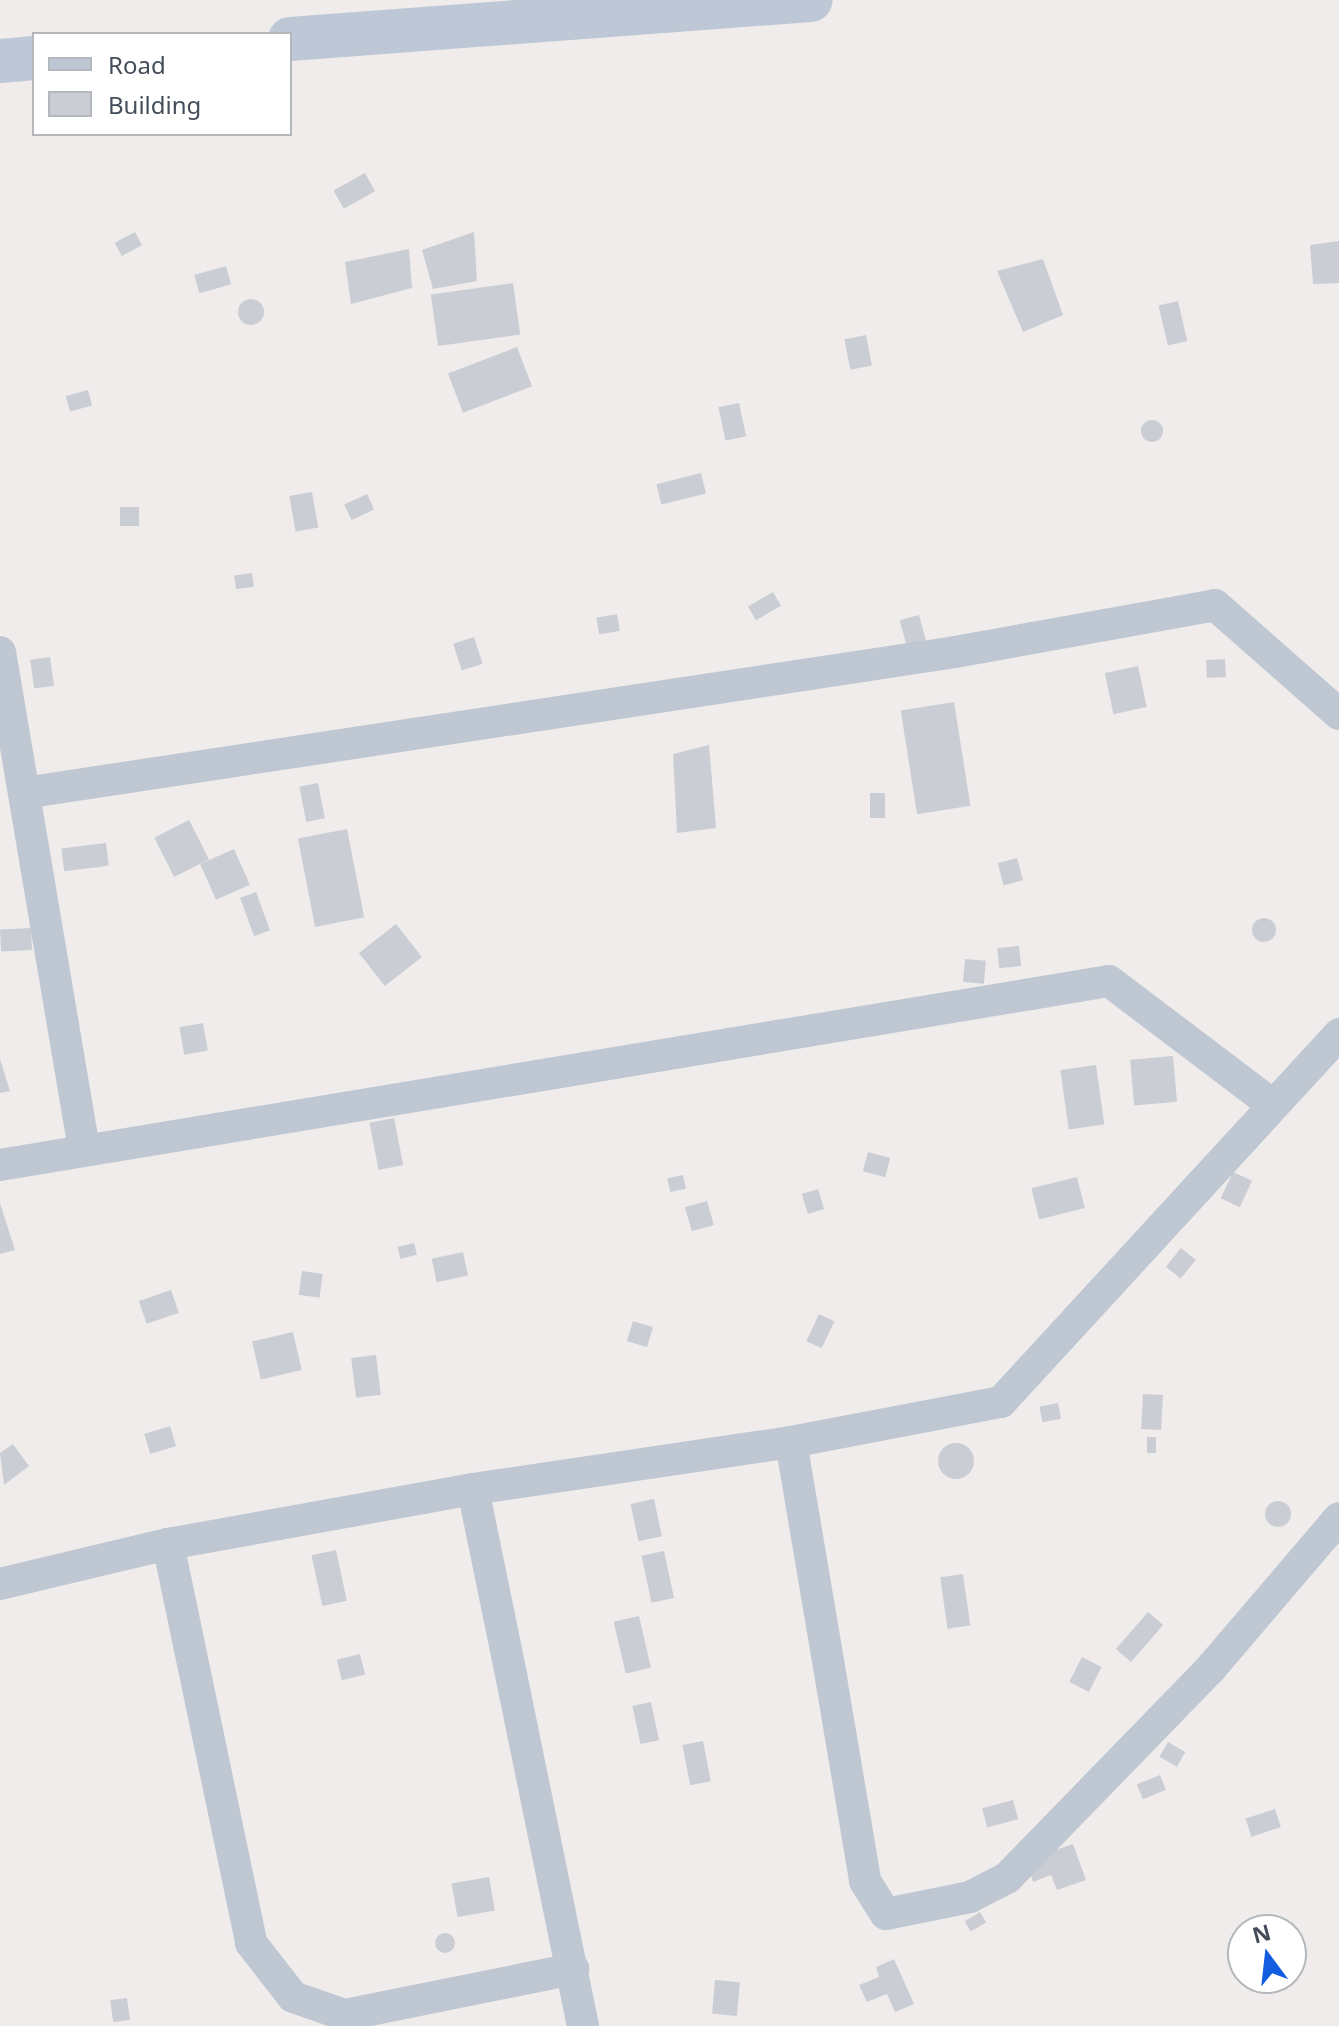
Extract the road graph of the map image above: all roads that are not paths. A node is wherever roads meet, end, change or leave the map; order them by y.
1 (811, 0) edge
2 (292, 39) edge
3 (32, 58) edge
4 (0, 61) edge
5 (0, 652) edge
6 (1339, 714) edge
7 (24, 793) junction
8 (1339, 1034) edge
9 (1273, 1105) junction
10 (84, 1149) junction
11 (0, 1165) edge
12 (791, 1442) junction
13 (473, 1489) junction
14 (1339, 1518) edge
15 (168, 1544) junction
16 (0, 1584) edge
17 (573, 1969) junction
18 (583, 2026) edge

1 - 2 street
3 - 4 street
5 - 7 street
6 - 7 street
7 - 10 street
8 - 9 street
9 - 10 street
9 - 12 street
10 - 11 street
12 - 13 street
12 - 14 street
13 - 15 street
13 - 17 street
15 - 16 street
15 - 17 street
17 - 18 street

